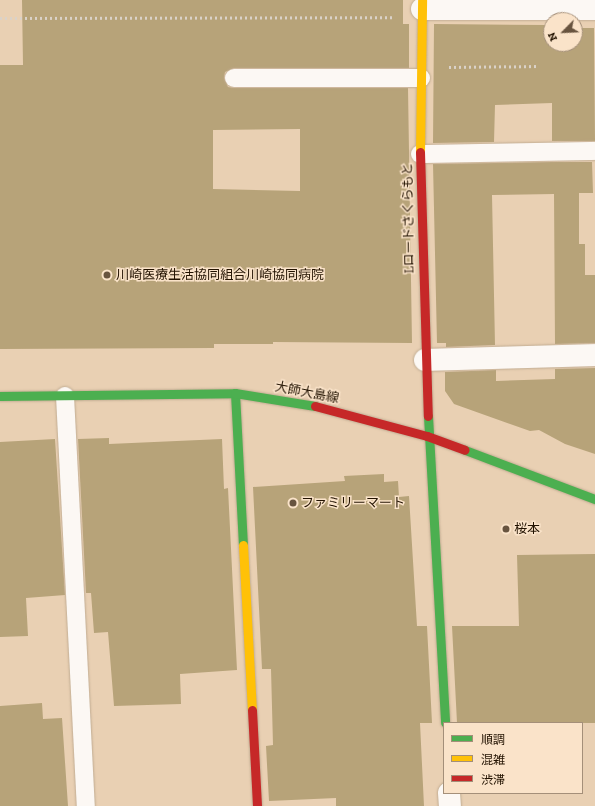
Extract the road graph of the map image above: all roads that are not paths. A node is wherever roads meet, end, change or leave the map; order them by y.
1 (422, 9) edge
2 (595, 9) edge
3 (422, 73) junction
4 (234, 78) dead end
5 (595, 151) edge
6 (420, 154) junction
7 (595, 355) edge
8 (425, 360) junction
9 (236, 393) junction
10 (0, 396) edge
11 (66, 396) junction
12 (427, 436) junction
13 (595, 499) edge
14 (445, 722) edge
15 (449, 794) edge
16 (86, 806) edge
17 (257, 806) edge
18 (450, 806) edge

1 - 2 street
1 - 3 street, Lロードさくらもと
3 - 4 lane
3 - 6 street, Lロードさくらもと
5 - 6 lane
6 - 8 street, Lロードさくらもと
7 - 8 street
8 - 12 street, Lロードさくらもと
9 - 11 street, 大師大島線
9 - 12 street, 大師大島線
9 - 17 street
10 - 11 street, 大師大島線
11 - 16 lane
12 - 13 street, 大師大島線
12 - 14 street, Lロードさくらもと
15 - 18 street

